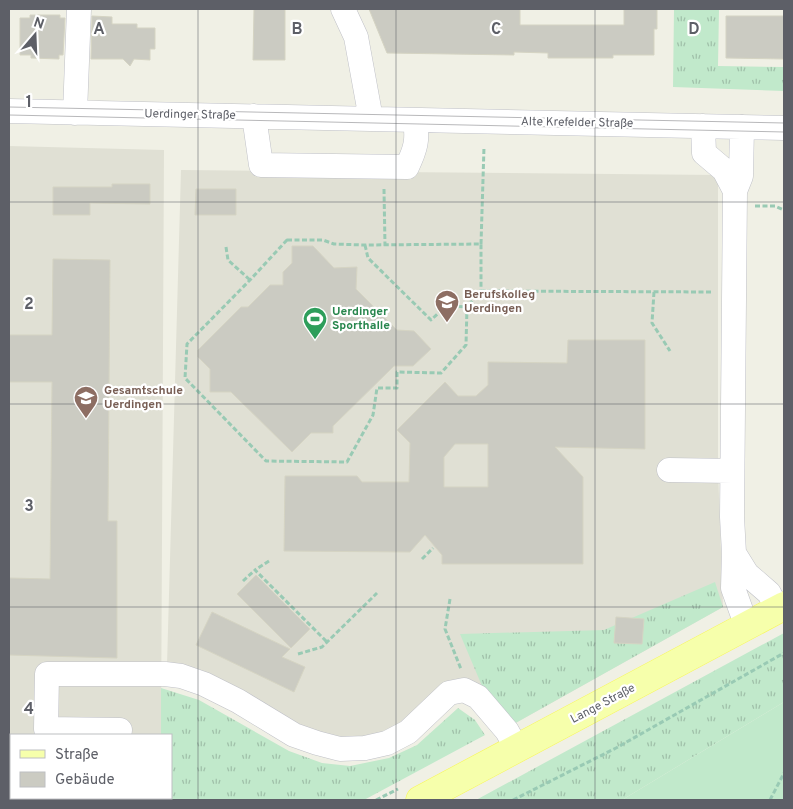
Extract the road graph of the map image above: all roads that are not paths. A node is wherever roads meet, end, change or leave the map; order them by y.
1 (79, 9) edge
2 (343, 9) edge
3 (9, 111) edge
4 (75, 113) junction
5 (254, 116) junction
6 (370, 119) junction
7 (415, 120) junction
8 (703, 126) junction
9 (742, 127) junction
10 (784, 128) edge
11 (735, 198) junction
12 (669, 470) dead end
13 (732, 470) junction
14 (734, 553) junction
15 (781, 608) edge
16 (747, 627) junction
17 (120, 730) dead end
18 (517, 749) junction
19 (420, 800) edge

1 - 4 street
2 - 6 street
3 - 4 street, Uerdinger Straße
4 - 5 street, Uerdinger Straße
5 - 6 street, Uerdinger Straße
5 - 7 street
6 - 7 street, Alte Krefelder Straße
7 - 8 street, Alte Krefelder Straße
8 - 9 street, Alte Krefelder Straße
8 - 11 street
9 - 10 street, Alte Krefelder Straße
9 - 11 street
11 - 13 street
12 - 13 street
13 - 14 street
14 - 15 street
14 - 16 street
15 - 16 main road, Lange Straße
16 - 18 main road, Lange Straße
17 - 18 street
18 - 19 main road, Lange Straße

